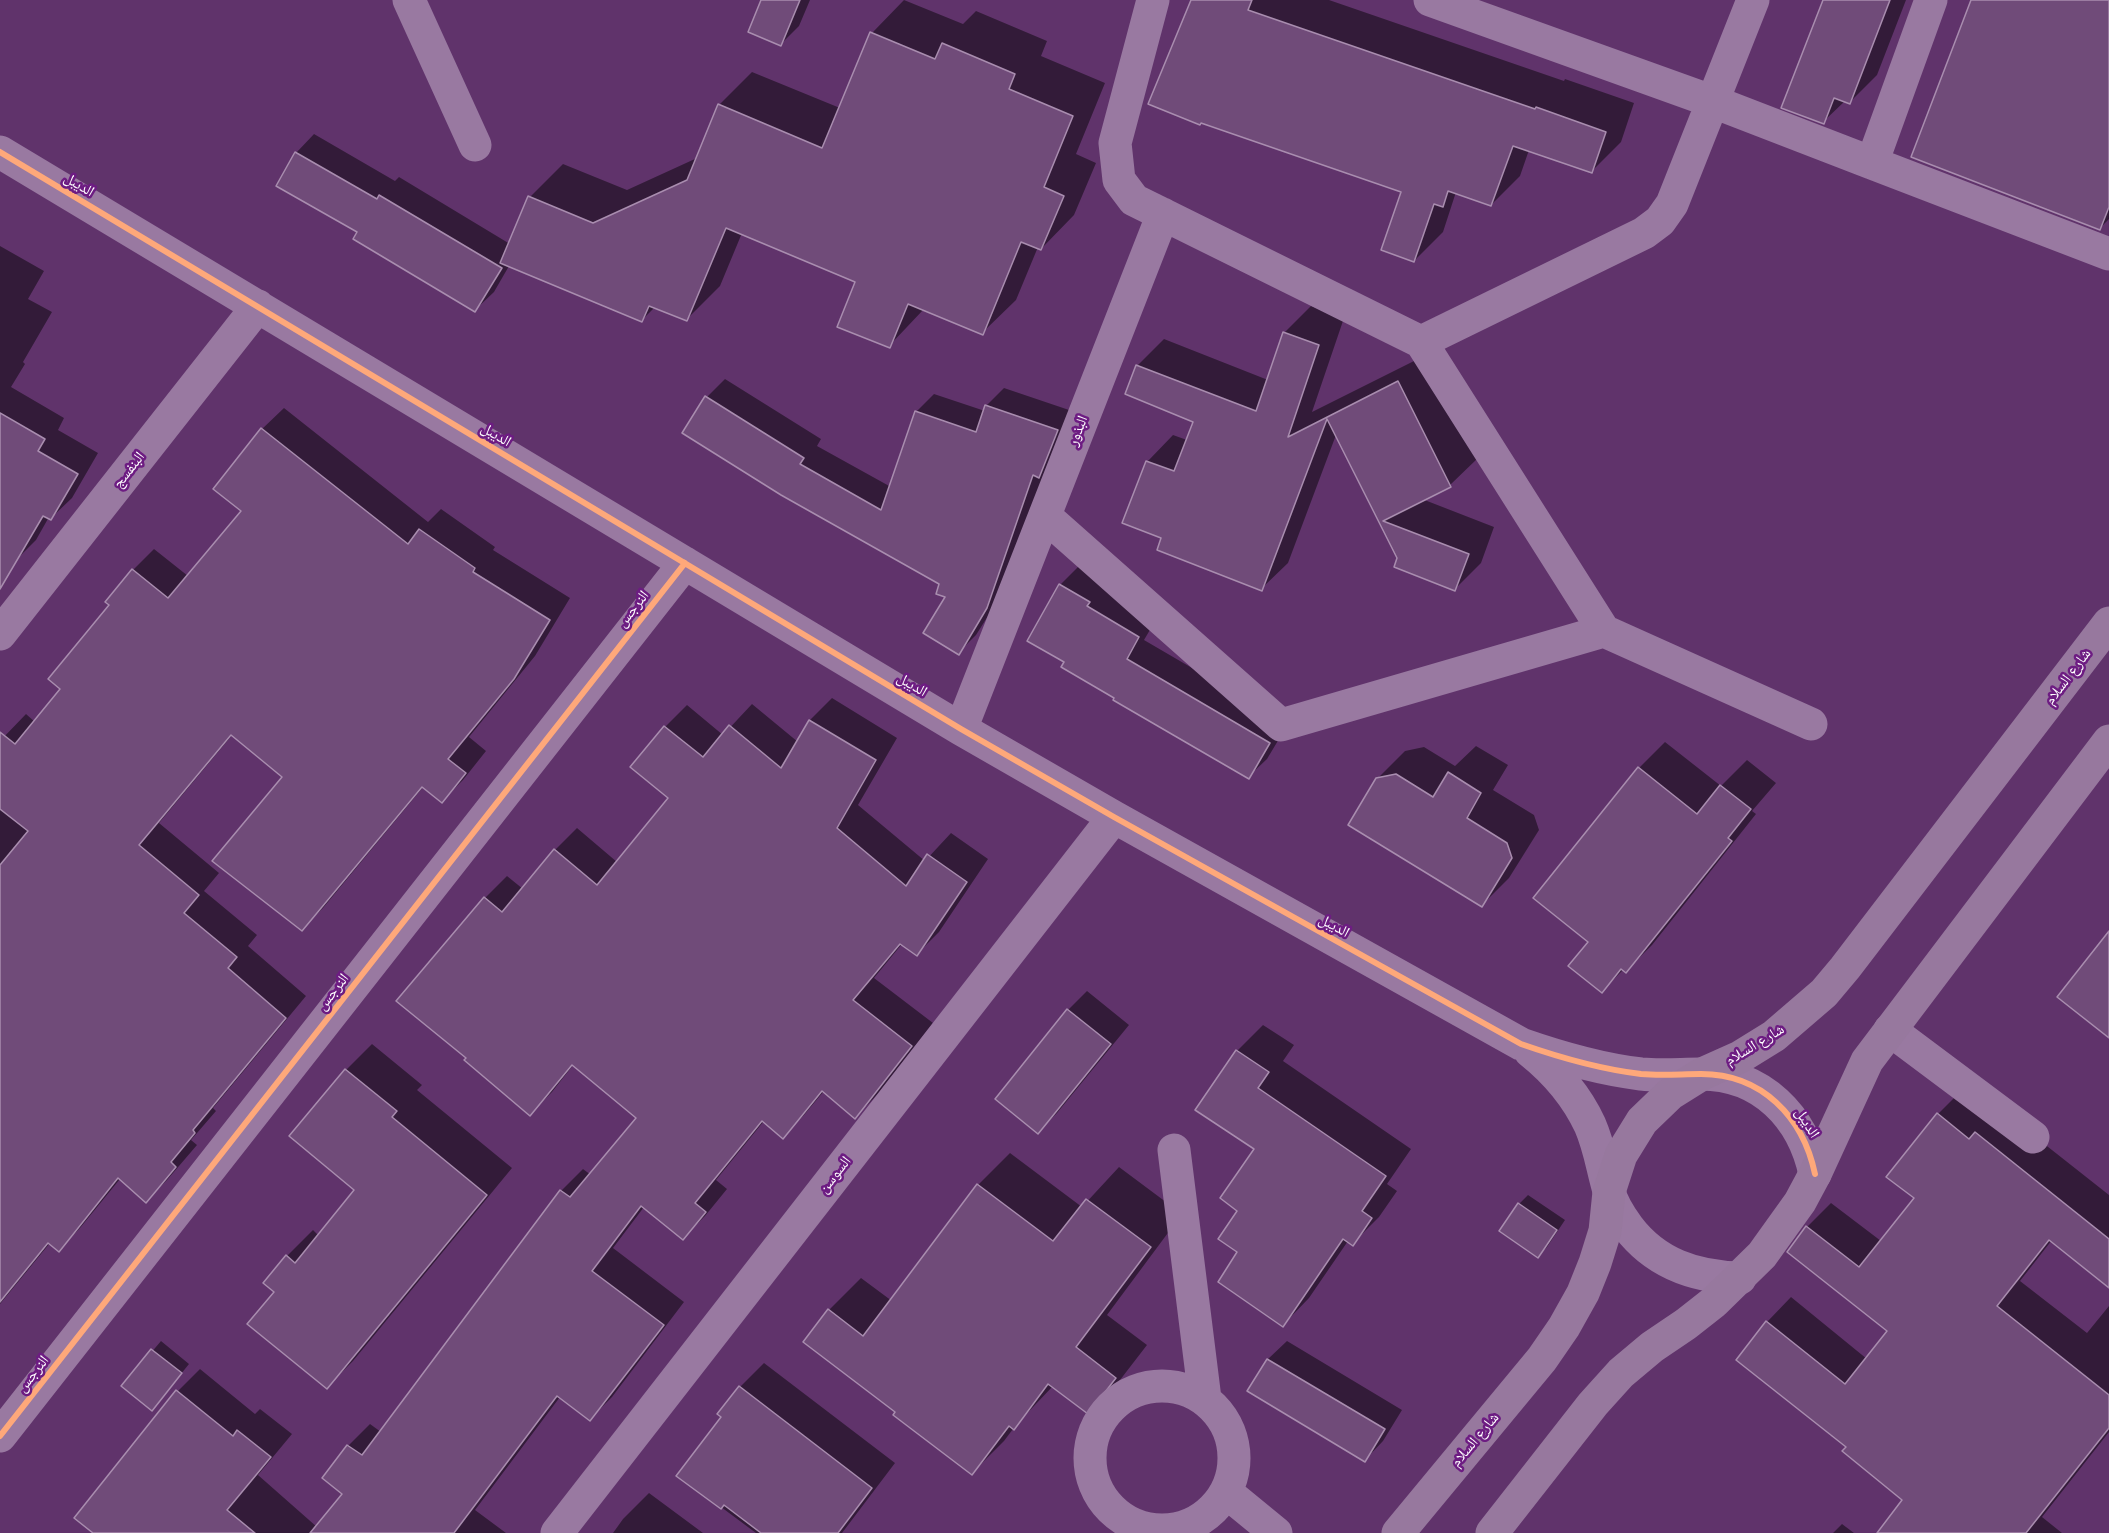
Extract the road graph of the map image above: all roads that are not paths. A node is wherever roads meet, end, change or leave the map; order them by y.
1 (409, 0) edge
2 (1153, 0) edge
3 (1430, 0) edge
4 (1753, 0) edge
5 (1931, 0) edge
6 (1714, 102) junction
7 (475, 144) dead end
8 (0, 152) edge
9 (1872, 163) junction
10 (1163, 214) junction
11 (2109, 254) edge
12 (258, 306) junction
13 (1421, 342) junction
14 (1045, 516) junction
15 (685, 563) junction
16 (2109, 623) edge
17 (1604, 632) junction
18 (0, 634) edge
19 (1810, 724) dead end
20 (961, 729) junction
21 (2109, 741) edge
22 (1114, 817) junction
23 (1890, 1030) junction
24 (1521, 1044) junction
25 (1702, 1074) junction
26 (2033, 1137) dead end
27 (1174, 1150) dead end
28 (1815, 1174) junction
29 (1609, 1192) junction
30 (1740, 1278) junction
31 (1205, 1399) junction
32 (0, 1436) edge
33 (1226, 1492) junction
34 (557, 1533) edge
35 (1276, 1533) edge
36 (1398, 1533) edge
37 (1492, 1533) edge

1 - 7 street
2 - 10 street
3 - 6 street
4 - 6 street
5 - 9 street
6 - 9 street
6 - 13 street
8 - 12 street, الديبل
9 - 11 street
10 - 13 street
10 - 14 street, البذور
12 - 15 street, الديبل
12 - 18 street, البنفسج
13 - 17 street
14 - 17 street
14 - 20 street, البذور
15 - 20 street, الديبل
15 - 32 street, النرجس
16 - 25 main road, شارع السلام
17 - 19 street
20 - 22 street, الديبل
21 - 23 main road
22 - 24 street, الديبل
22 - 34 street, السوسن
23 - 26 street
23 - 28 main road
24 - 25 street, الديبل
24 - 29 street, الديبل
25 - 28 street, الديبل
25 - 29 main road, شارع السلام
27 - 31 street
28 - 30 main road
29 - 30 street, الديبل
29 - 36 main road, شارع السلام
30 - 37 main road
31 - 33 street
31 - 33 street
33 - 35 street

